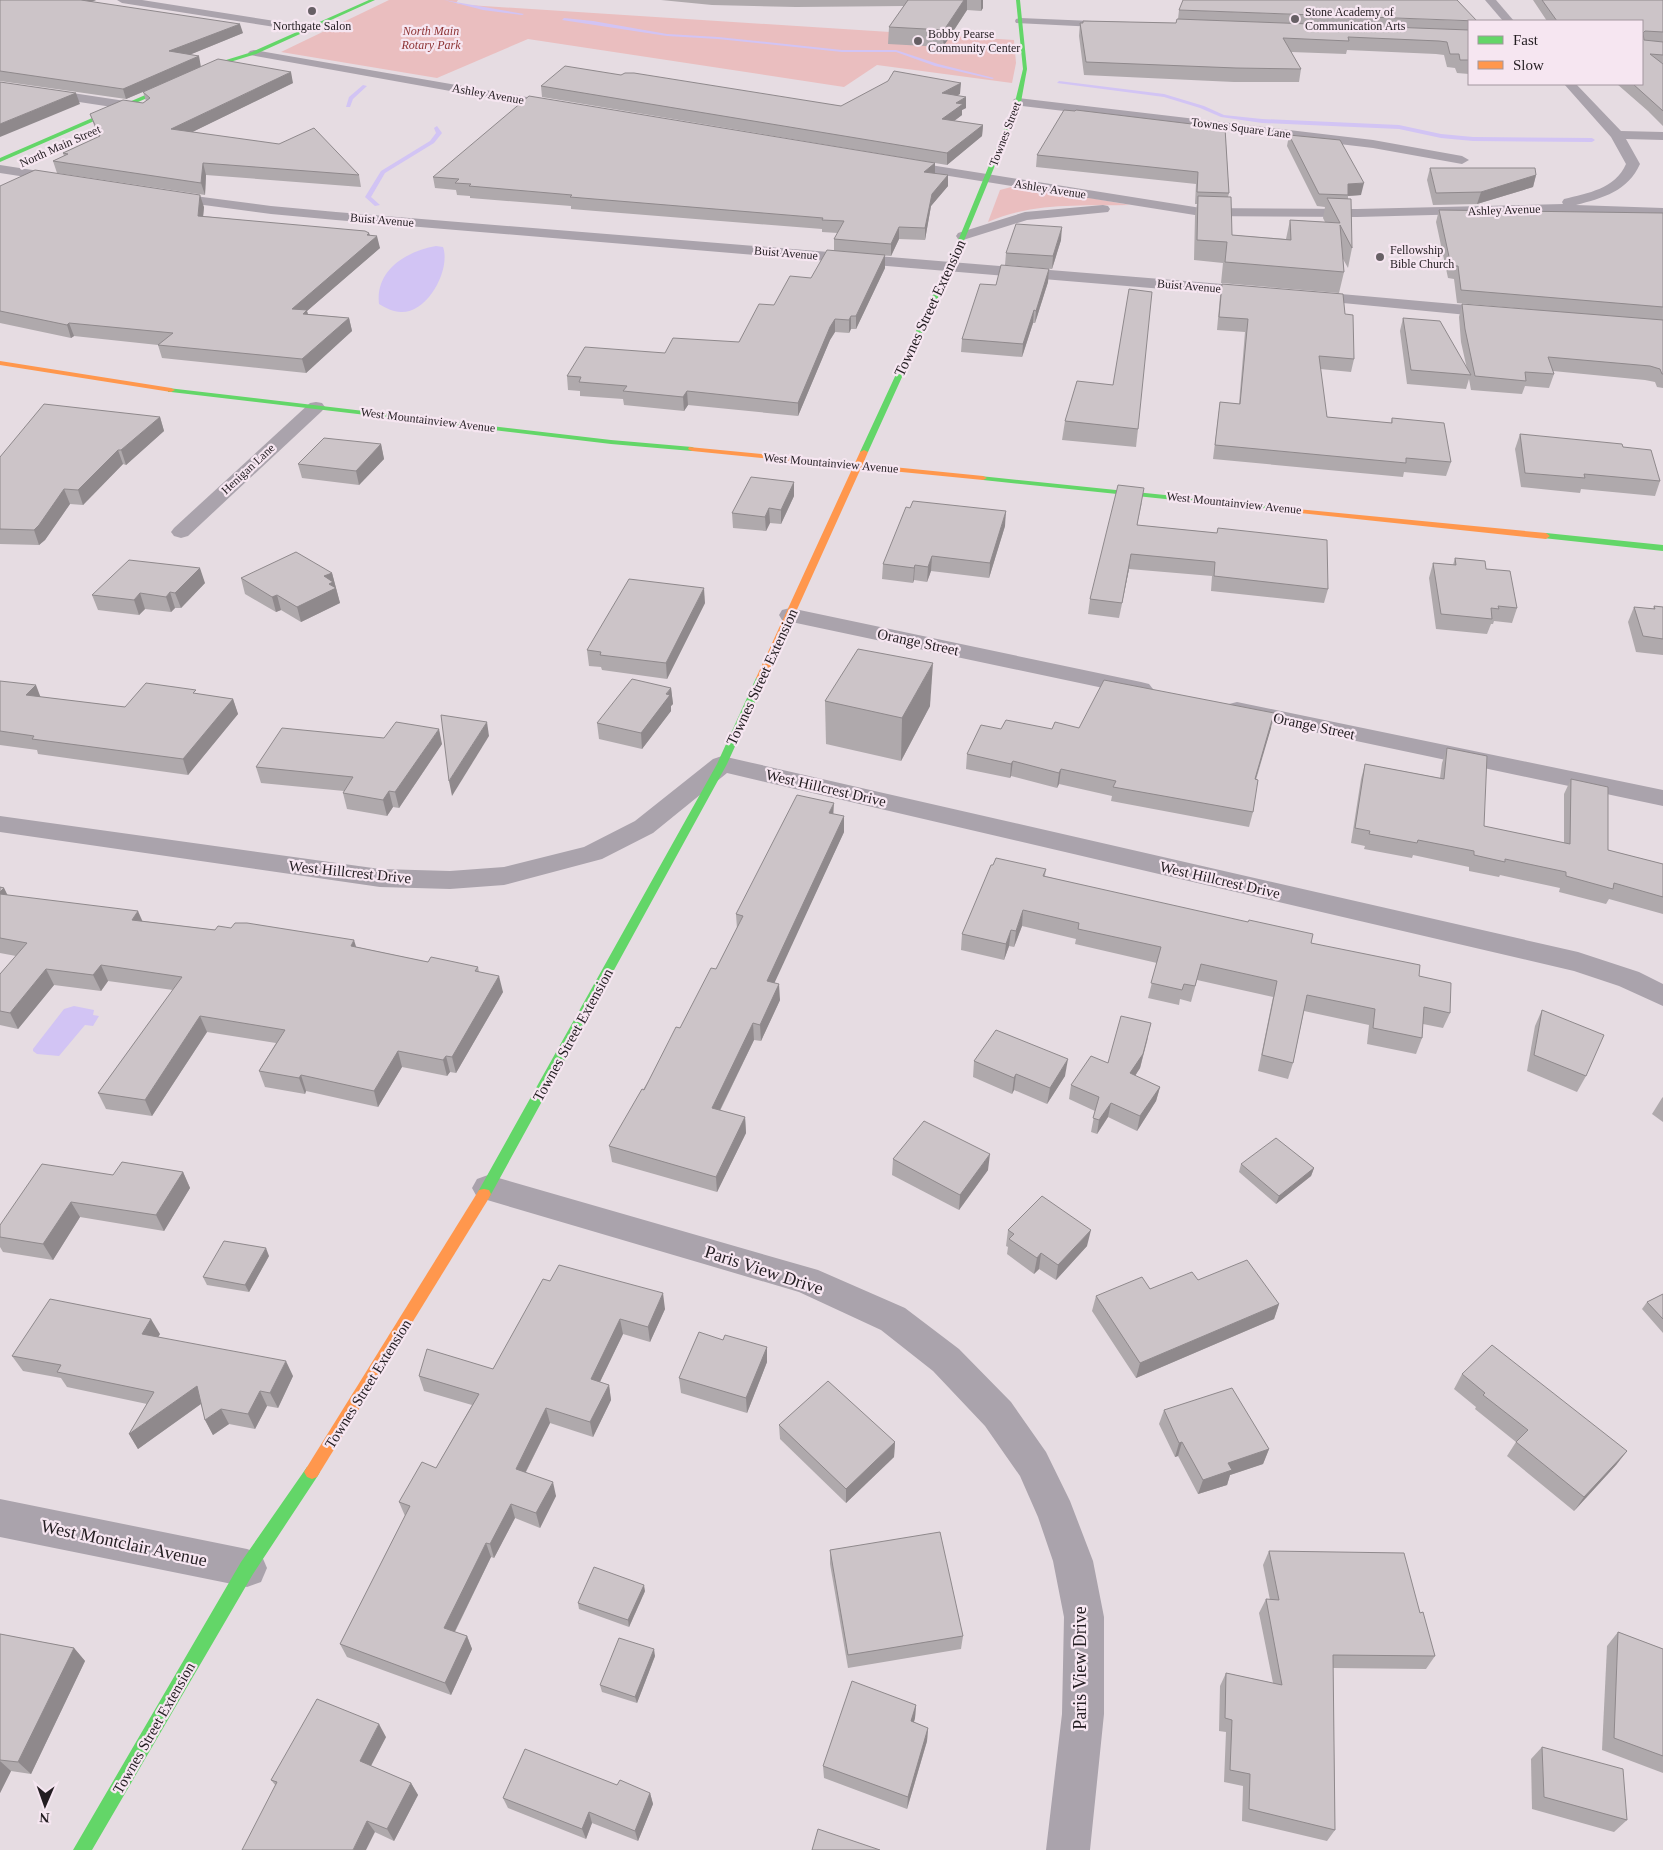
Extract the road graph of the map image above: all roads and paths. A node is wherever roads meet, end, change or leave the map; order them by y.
1 (122, 0) edge
2 (373, 0) edge
3 (1018, 0) edge
4 (1490, 0) edge
5 (1508, 20) edge
6 (1020, 21) junction
7 (1126, 25) edge
8 (307, 29) junction
9 (254, 53) junction
10 (1571, 85) edge
11 (0, 86) edge
12 (1018, 102) junction
13 (125, 105) junction
14 (146, 108) junction
15 (578, 110) edge
16 (1617, 135) junction
17 (1663, 136) edge
18 (1626, 150) junction
19 (1644, 151) dead end
20 (1462, 160) dead end
21 (883, 161) edge
22 (1, 168) edge
23 (987, 179) junction
24 (77, 181) edge
25 (1618, 183) junction
26 (146, 193) edge
27 (1166, 208) junction
28 (1543, 208) junction
29 (1659, 212) edge
30 (963, 236) junction
31 (948, 266) junction
32 (1515, 314) edge
33 (0, 363) edge
34 (316, 407) junction
35 (859, 465) junction
36 (180, 532) dead end
37 (1663, 548) edge
38 (790, 615) junction
39 (1166, 694) edge
40 (1215, 705) edge
41 (722, 764) junction
42 (1663, 798) edge
43 (0, 824) edge
44 (1663, 996) edge
45 (488, 1188) junction
46 (0, 1518) edge
47 (247, 1568) junction
48 (82, 1850) edge
49 (1068, 1850) edge

1 - 8 street
2 - 8 street, North Main Street
3 - 6 street, Townes Street
4 - 5 street
6 - 7 street
6 - 12 street, Townes Street
8 - 9 street, North Main Street
9 - 13 street, North Main Street
9 - 14 street, North Main Street
9 - 15 street, Ashley Avenue
10 - 16 street
11 - 13 street
12 - 20 street, Townes Square Lane
12 - 23 street, Townes Street
13 - 14 street
13 - 22 street, North Main Street
14 - 22 street, North Main Street
16 - 17 street
16 - 18 street
18 - 19 street
18 - 25 street
21 - 23 street, Ashley Avenue
22 - 24 street
23 - 27 street, Ashley Avenue
23 - 30 street, Townes Street Extension
25 - 28 street
25 - 29 street
26 - 31 street, Buist Avenue
27 - 28 street, Ashley Avenue
27 - 30 street, Ashley Avenue
28 - 29 street, Ashley Avenue
30 - 31 street, Townes Street Extension
31 - 32 street, Buist Avenue
31 - 35 street, Townes Street Extension
33 - 34 street, West Mountainview Avenue
34 - 35 street, West Mountainview Avenue
34 - 36 street, Henigan Lane
35 - 37 street, West Mountainview Avenue
35 - 38 street, Townes Street Extension
38 - 39 street, Orange Street
38 - 41 street, Townes Street Extension
40 - 42 street, Orange Street
41 - 43 street, West Hillcrest Drive
41 - 44 street, West Hillcrest Drive
41 - 45 street, Townes Street Extension
45 - 47 street, Townes Street Extension
45 - 49 street, Paris View Drive
46 - 47 street, West Montclair Avenue
47 - 48 street, Townes Street Extension

